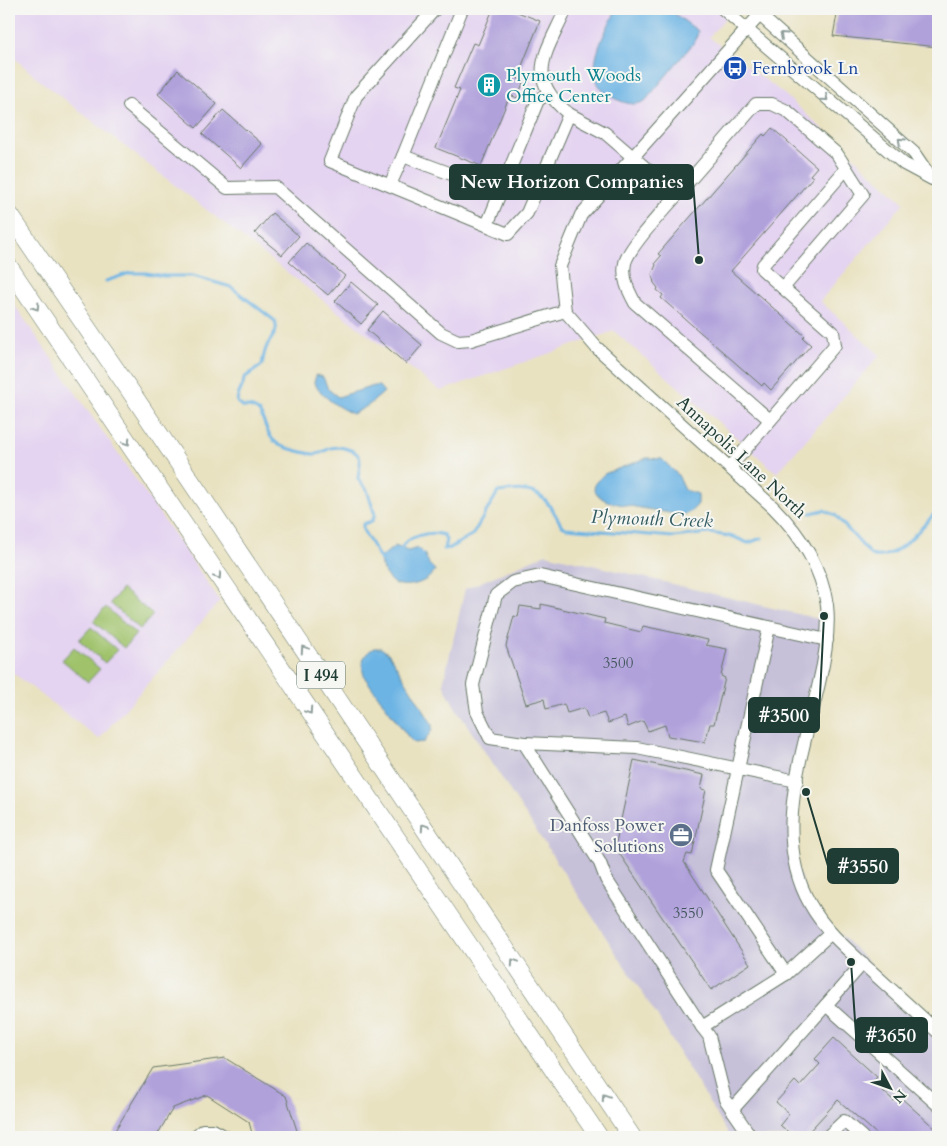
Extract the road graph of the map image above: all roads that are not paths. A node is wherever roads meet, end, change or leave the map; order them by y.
1 (435, 9) edge
2 (462, 9) edge
3 (566, 9) edge
4 (723, 9) edge
5 (760, 11) edge
6 (747, 30) junction
7 (549, 93) junction
8 (129, 106) dead end
9 (569, 114) junction
10 (403, 156) junction
11 (632, 157) junction
12 (846, 169) junction
13 (935, 182) edge
14 (390, 186) junction
15 (500, 192) junction
16 (677, 196) junction
17 (9, 214) edge
18 (486, 225) junction
19 (9, 267) edge
20 (782, 288) junction
21 (565, 311) junction
22 (770, 420) junction
23 (730, 467) junction
24 (769, 627) junction
25 (827, 640) junction
26 (524, 743) junction
27 (739, 768) junction
28 (797, 781) junction
29 (831, 933) junction
30 (863, 964) junction
31 (786, 974) junction
32 (826, 1005) junction
33 (702, 1027) junction
34 (938, 1032) edge
35 (938, 1105) edge
36 (732, 1110) junction
37 (194, 1137) edge
38 (226, 1137) edge
39 (600, 1137) edge
40 (632, 1137) edge
41 (751, 1137) edge
42 (827, 1137) edge
43 (862, 1137) edge

1 - 14 street
2 - 10 street
3 - 7 street
4 - 6 street
5 - 6 street
13 -> 5 street
6 - 11 street
6 -> 13 street
7 - 9 street
7 - 15 street
8 - 21 street
9 - 11 street
9 - 18 street
10 - 14 street
10 - 15 street
11 - 16 street
11 - 21 street
12 - 16 street
12 - 20 street
12 - 20 street
14 - 18 street
15 - 18 street
16 - 22 street
40 -> 17 highway, I 494
19 -> 39 highway, I 494
20 - 22 street
21 - 23 street, Annapolis Lane North
22 - 23 street
23 - 25 street, Annapolis Lane North
24 - 25 street
24 - 26 street
24 - 27 street
25 - 28 street, Annapolis Lane North
26 - 27 street
26 - 33 street
27 - 28 street
27 - 31 street
28 - 29 street, Annapolis Lane North
29 - 30 street, Annapolis Lane North
29 - 31 street
30 - 32 street
30 - 34 street, Annapolis Lane North
31 - 33 street
32 - 35 street
32 - 36 street
33 - 36 street
36 - 41 street
37 - 38 street
42 - 43 street

